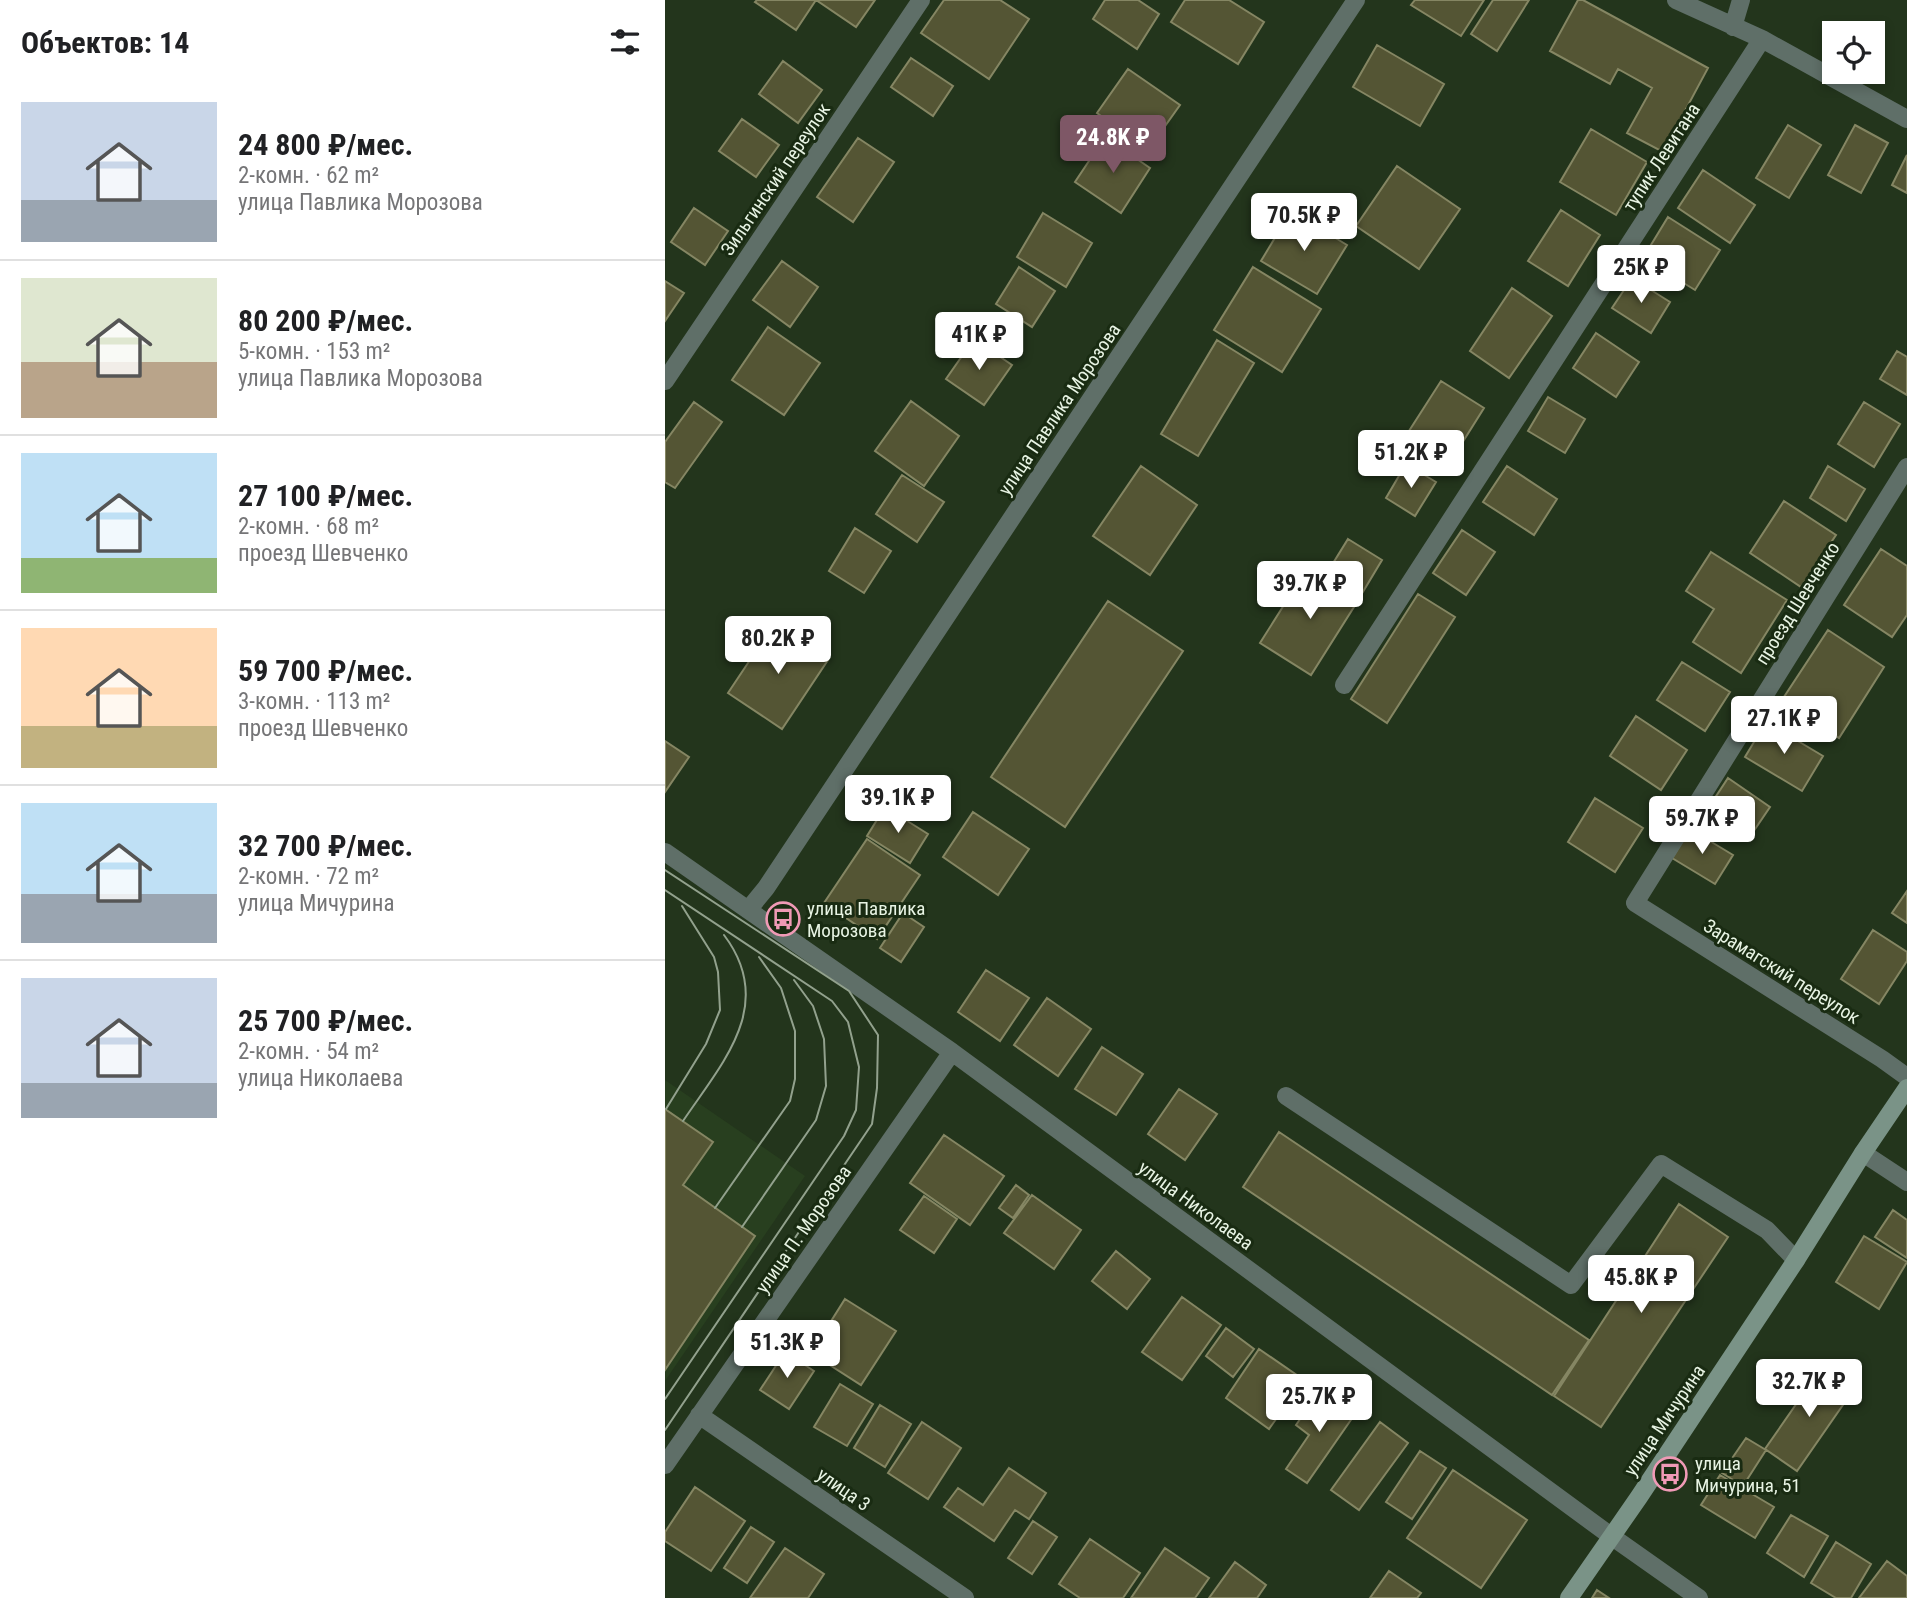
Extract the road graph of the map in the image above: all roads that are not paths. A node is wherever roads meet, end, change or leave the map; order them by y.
1 (921, 0) edge
2 (1356, 0) edge
3 (1676, 0) edge
4 (1741, 0) edge
5 (1733, 27) junction
6 (1762, 39) junction
7 (1907, 119) edge
8 (665, 381) edge
9 (1907, 467) edge
10 (1344, 685) dead end
11 (665, 852) edge
12 (1635, 903) joint
13 (748, 910) junction
14 (952, 1052) junction
15 (1907, 1077) edge
16 (1907, 1088) edge
17 (1286, 1096) dead end
18 (1863, 1153) junction
19 (1907, 1182) edge
20 (1796, 1260) junction
21 (699, 1415) junction
22 (665, 1465) edge
23 (1611, 1536) junction
24 (965, 1598) edge
25 (1569, 1598) edge
26 (1699, 1598) edge

1 - 8 street, Зильгинский переулок
2 - 13 street, улица Павлика Морозова
3 - 5 street
4 - 5 street
5 - 6 street
6 - 7 street
6 - 10 street, тупик Левитана
9 - 12 street, проезд Шевченко
11 - 13 street, улица Николаева
12 - 15 street, Зарамагский переулок
13 - 14 street, улица Николаева
14 - 21 street, улица П. Морозова
14 - 23 street, улица Николаева
16 - 18 street, улица Мичурина
17 - 20 street
18 - 19 street
18 - 20 street, улица Мичурина
20 - 23 street, улица Мичурина
21 - 22 street, улица П. Морозова
21 - 24 street, улица 3
23 - 25 street, улица Мичурина
23 - 26 street, улица Николаева

